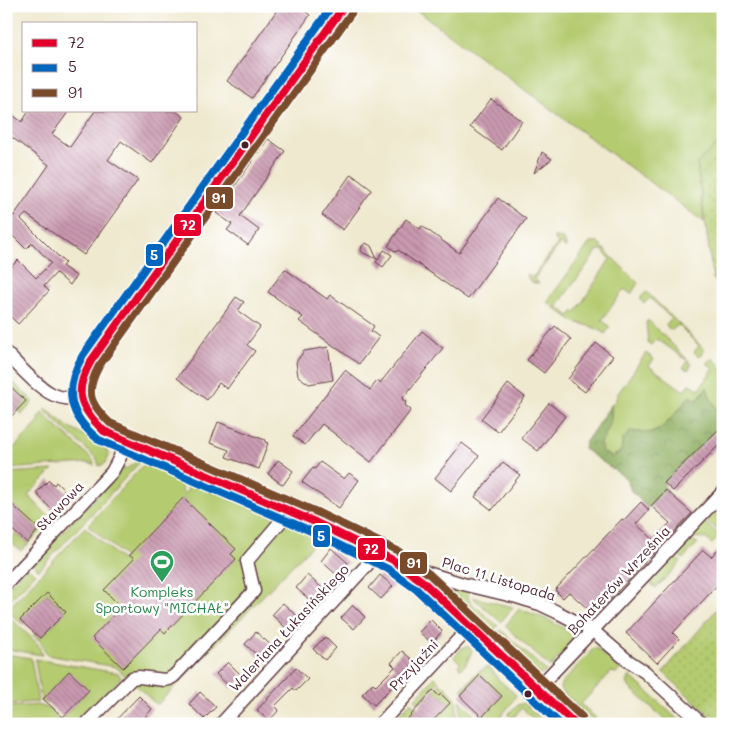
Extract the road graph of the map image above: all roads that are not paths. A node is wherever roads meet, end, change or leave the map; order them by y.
1 (344, 6) edge
2 (6, 353) edge
3 (82, 399) junction
4 (123, 440) junction
5 (723, 492) edge
6 (284, 508) junction
7 (379, 552) junction
8 (401, 564) junction
9 (6, 584) edge
10 (471, 626) junction
11 (592, 630) junction
12 (538, 688) junction
13 (86, 724) edge
14 (221, 724) edge
15 (380, 724) edge
16 (575, 724) edge
17 (702, 724) edge

1 - 3 street
2 - 3 street
3 - 4 street
4 - 6 street
4 - 9 street, Stawowa
5 - 11 street, Bohaterów Września
6 - 7 street
6 - 13 street
7 - 8 street
7 - 14 street, Waleriana Łukasińskiego
8 - 10 street
8 - 11 street, Plac 11 Listopada
10 - 12 street
10 - 15 street, Przyjaźni
11 - 12 street, Bohaterów Września
11 - 17 street, Plac 11 Listopada
12 - 16 street

